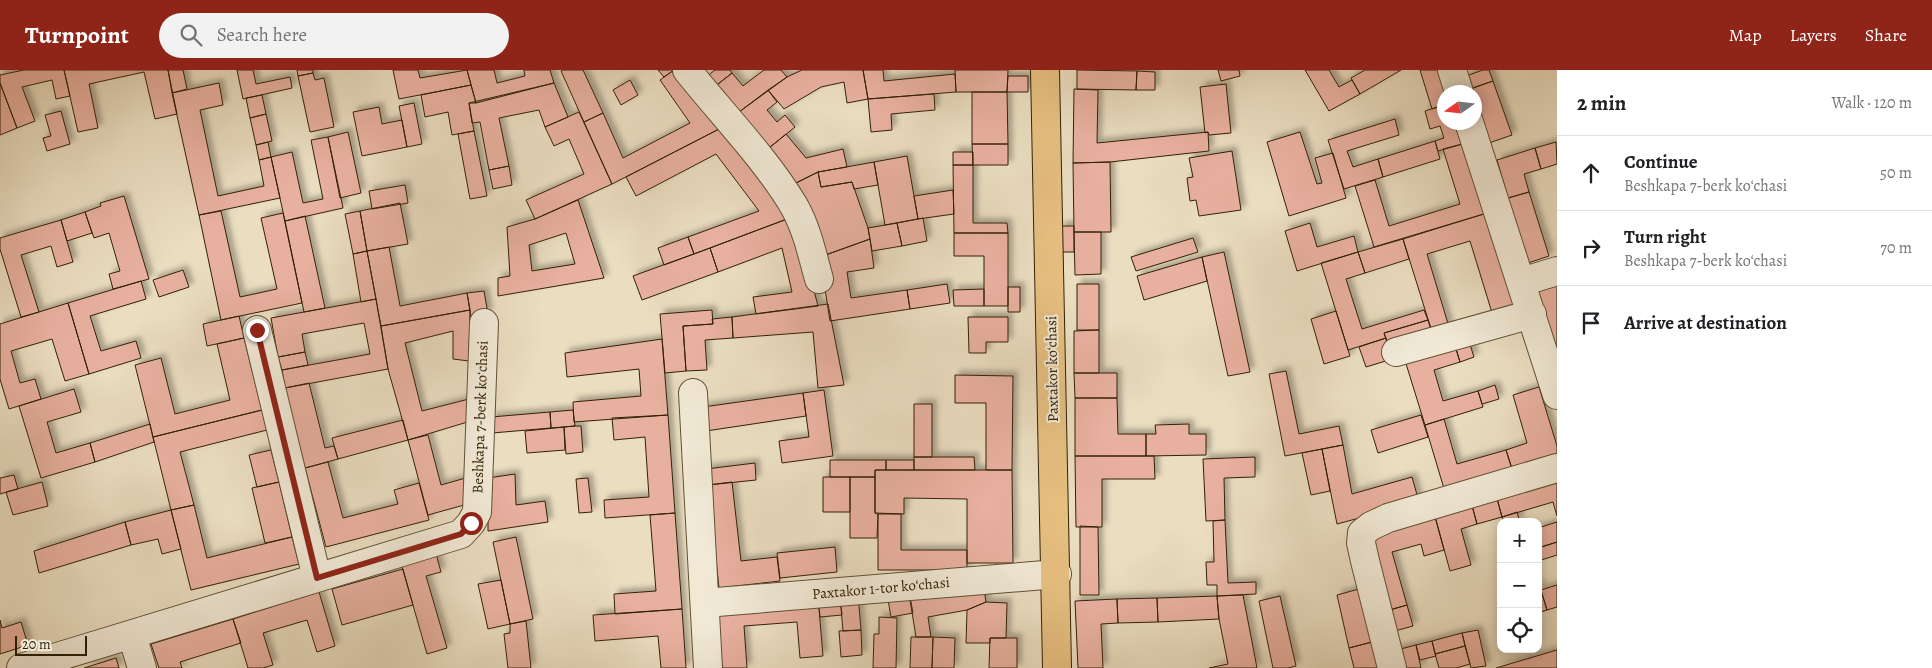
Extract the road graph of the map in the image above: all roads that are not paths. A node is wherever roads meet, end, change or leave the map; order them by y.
1 (687, 70) edge
2 (1045, 70) edge
3 (1452, 70) edge
4 (1457, 85) edge
5 (1472, 130) edge
6 (1557, 272) edge
7 (819, 279) dead end
8 (1521, 282) junction
9 (1532, 314) junction
10 (484, 324) dead end
11 (257, 330) dead end
12 (1396, 352) dead end
13 (693, 393) dead end
14 (1557, 395) edge
15 (1557, 468) edge
16 (1056, 574) junction
17 (317, 578) junction
18 (705, 603) junction
19 (132, 634) junction
20 (21, 668) edge
21 (142, 668) edge
22 (708, 668) edge
23 (1057, 668) edge
24 (1392, 668) edge

1 - 7 street
2 - 16 main road, Paxtakor koʻchasi
3 - 4 street
5 - 8 street
6 - 8 street
8 - 9 street
9 - 12 street
9 - 14 street
10 - 17 street, Beshkapa 7-berk koʻchasi
11 - 17 street
13 - 18 street
15 - 24 street
16 - 18 street, Paxtakor 1-tor koʻchasi
16 - 23 main road, Paxtakor koʻchasi
17 - 19 street, Beshkapa 7-berk koʻchasi
18 - 22 street
19 - 20 street, Beshkapa 7-berk koʻchasi
19 - 21 street

